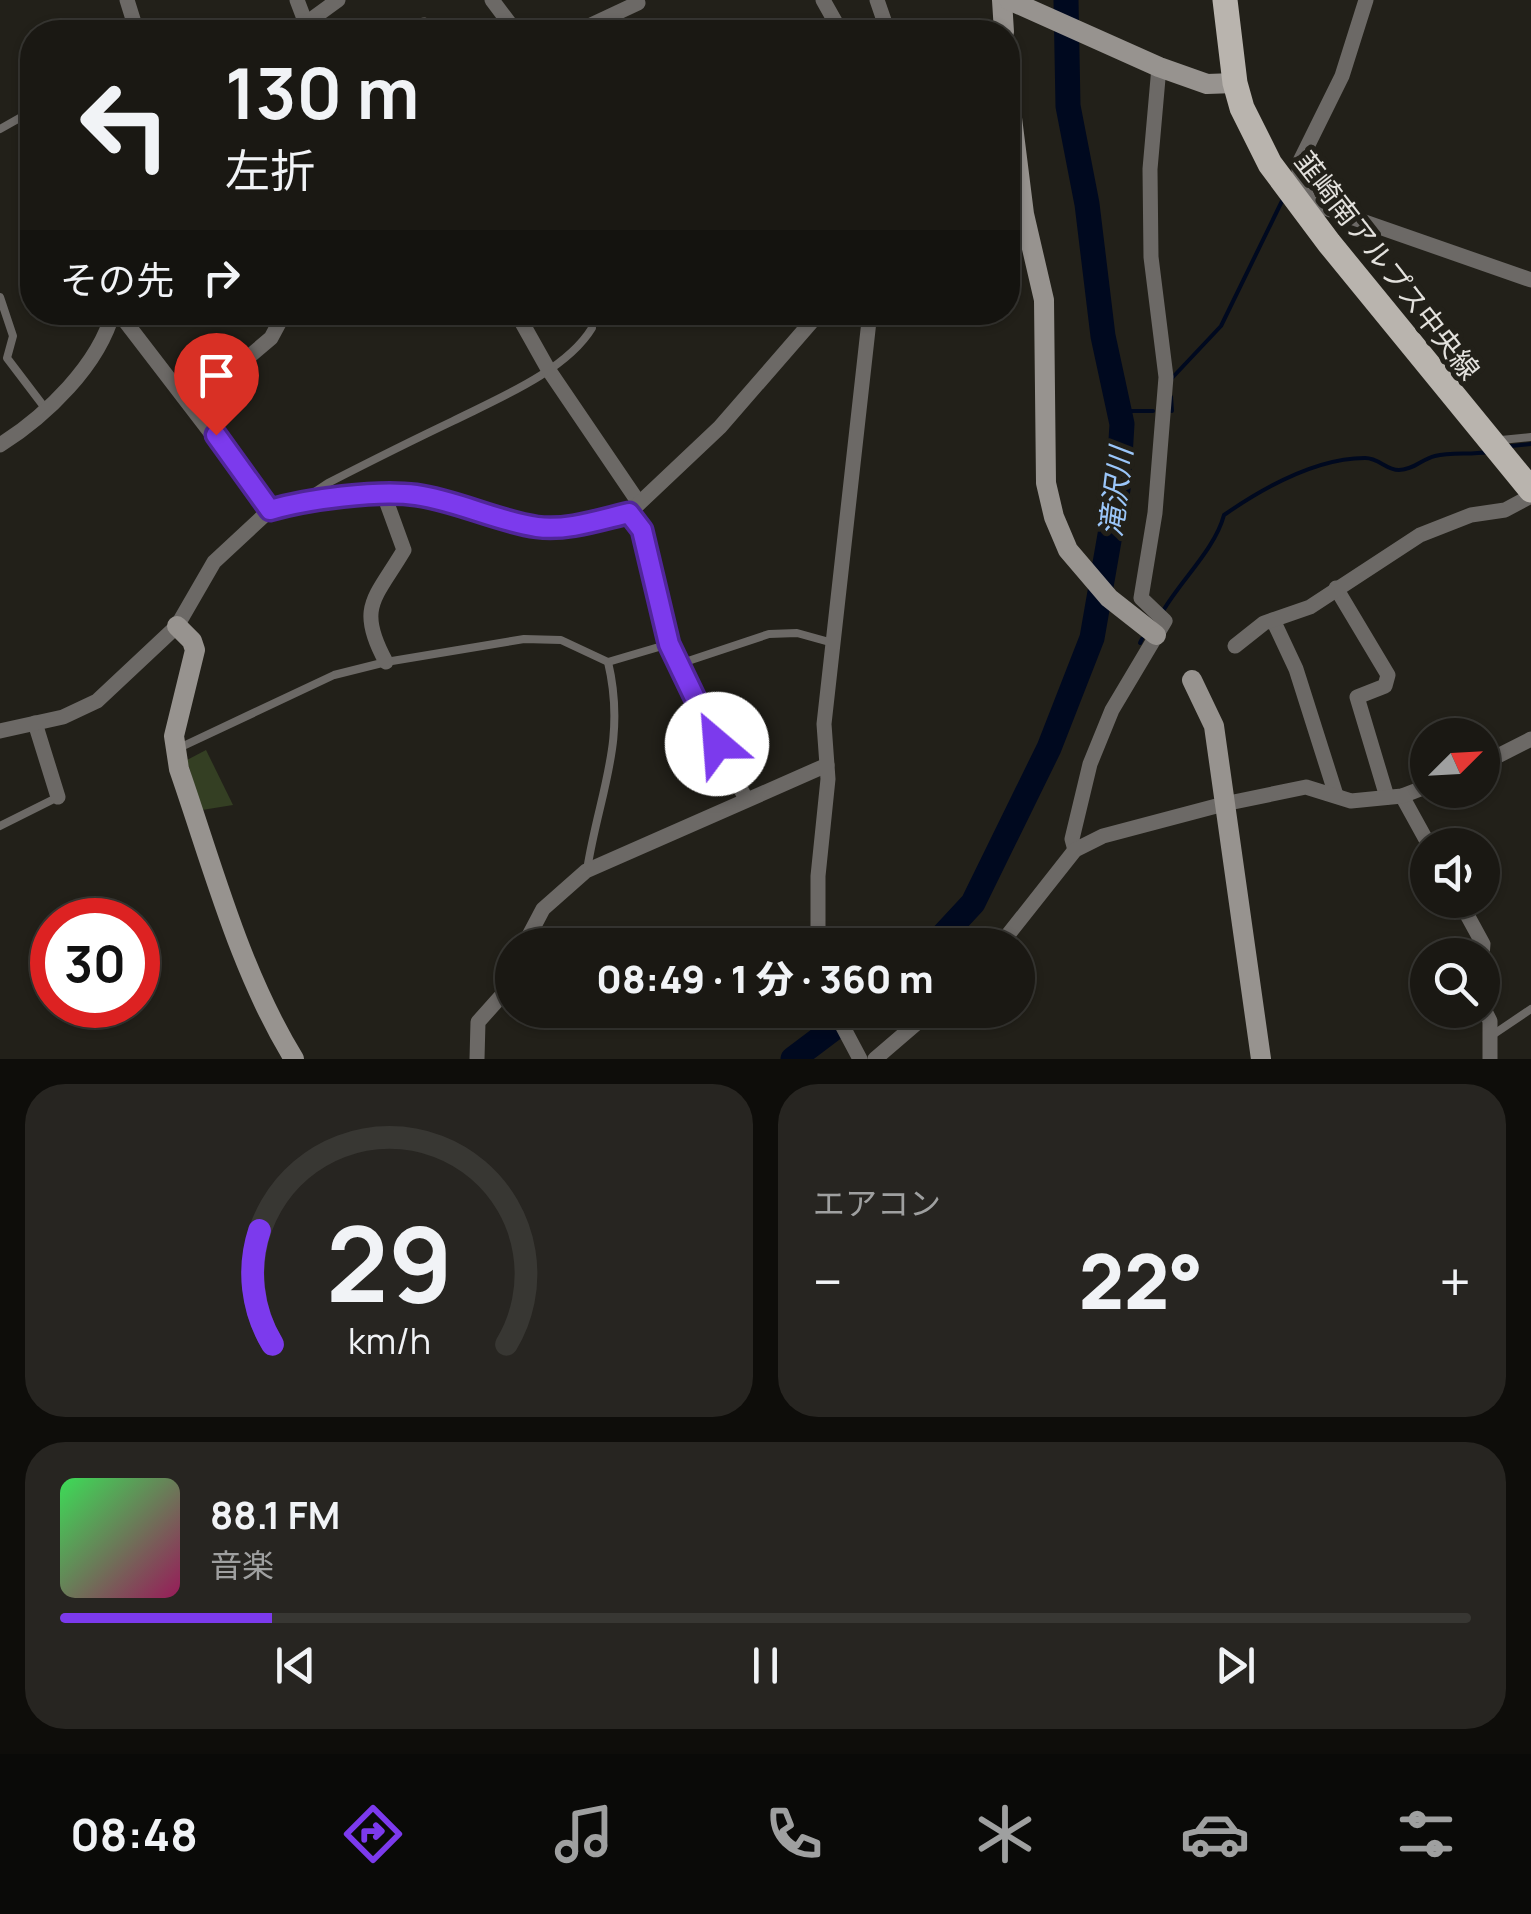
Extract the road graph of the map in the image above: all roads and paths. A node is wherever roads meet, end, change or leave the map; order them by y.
1 (338, 0) edge
2 (636, 0) edge
3 (1225, 0) edge
4 (1366, 0) edge
5 (1009, 1) edge
6 (315, 20) edge
7 (602, 20) edge
8 (1157, 67) junction
9 (1235, 83) junction
10 (1020, 182) edge
11 (1301, 199) junction
12 (1531, 280) edge
13 (0, 297) edge
14 (111, 325) edge
15 (127, 325) edge
16 (278, 325) edge
17 (523, 325) edge
18 (592, 325) edge
19 (809, 325) edge
20 (869, 325) edge
21 (4, 360) edge
22 (548, 369) junction
23 (192, 405) junction
24 (46, 408) junction
25 (1531, 437) edge
26 (1491, 442) junction
27 (0, 444) edge
28 (1531, 493) edge
29 (384, 495) junction
30 (299, 502) junction
31 (634, 508) junction
32 (270, 510) junction
33 (1336, 588) junction
34 (1273, 620) junction
35 (177, 626) junction
36 (1156, 635) junction
37 (833, 643) junction
38 (669, 644) junction
39 (1235, 646) dead end
40 (386, 662) junction
41 (608, 662) junction
42 (677, 664) junction
43 (1192, 680) dead end
44 (35, 723) junction
45 (0, 731) edge
46 (1531, 739) edge
47 (174, 750) junction
48 (1500, 755) edge
49 (827, 765) junction
50 (1410, 791) edge
51 (1336, 795) junction
52 (1394, 796) junction
53 (58, 797) joint
54 (746, 799) junction
55 (1224, 804) junction
56 (0, 826) edge
57 (1417, 828) edge
58 (1075, 850) junction
59 (586, 871) junction
60 (533, 928) edge
61 (818, 928) edge
62 (1013, 928) edge
63 (495, 1003) edge
64 (1531, 1008) edge
65 (844, 1028) edge
66 (911, 1028) edge
67 (1490, 1028) edge
68 (1490, 1036) junction
69 (294, 1059) edge
70 (477, 1059) edge
71 (860, 1059) edge
72 (874, 1059) edge
73 (1262, 1059) edge
74 (1490, 1059) edge

1 - 6 street
2 - 7 street
3 - 9 main road, 韮崎南アルプス中央線
4 - 11 street
5 - 8 street
8 - 9 street
8 - 36 street
9 - 11 main road, 韮崎南アルプス中央線
10 - 36 street
11 - 12 street
11 - 26 main road, 韮崎南アルプス中央線
13 - 21 lane
14 - 24 street
15 - 23 street
16 - 23 street
17 - 22 street
18 - 22 lane
19 - 31 street
20 - 37 street
21 - 24 lane
22 - 30 lane
22 - 31 street
23 - 32 street
24 - 27 street
25 - 26 lane
26 - 28 main road, 韮崎南アルプス中央線
28 - 33 street
29 - 30 street
29 - 31 street
29 - 40 street
30 - 32 street
31 - 38 street
32 - 35 street
33 - 34 street
33 - 52 street
34 - 39 street
34 - 51 street
35 - 44 street
35 - 47 street
36 - 58 street
37 - 42 lane
37 - 49 street
38 - 41 lane
38 - 42 street
40 - 41 lane
40 - 47 lane
41 - 59 lane
42 - 54 street
43 - 55 street
44 - 45 street
44 - 53 street
46 - 48 street
47 - 69 street
49 - 54 street
49 - 61 street
50 - 52 street
51 - 52 street
51 - 55 street
52 - 57 street
53 - 56 lane
54 - 59 street
55 - 58 street
55 - 73 street
58 - 62 street
59 - 60 street
63 - 70 street
64 - 68 lane
65 - 71 street
66 - 72 street
67 - 68 street
68 - 74 street

